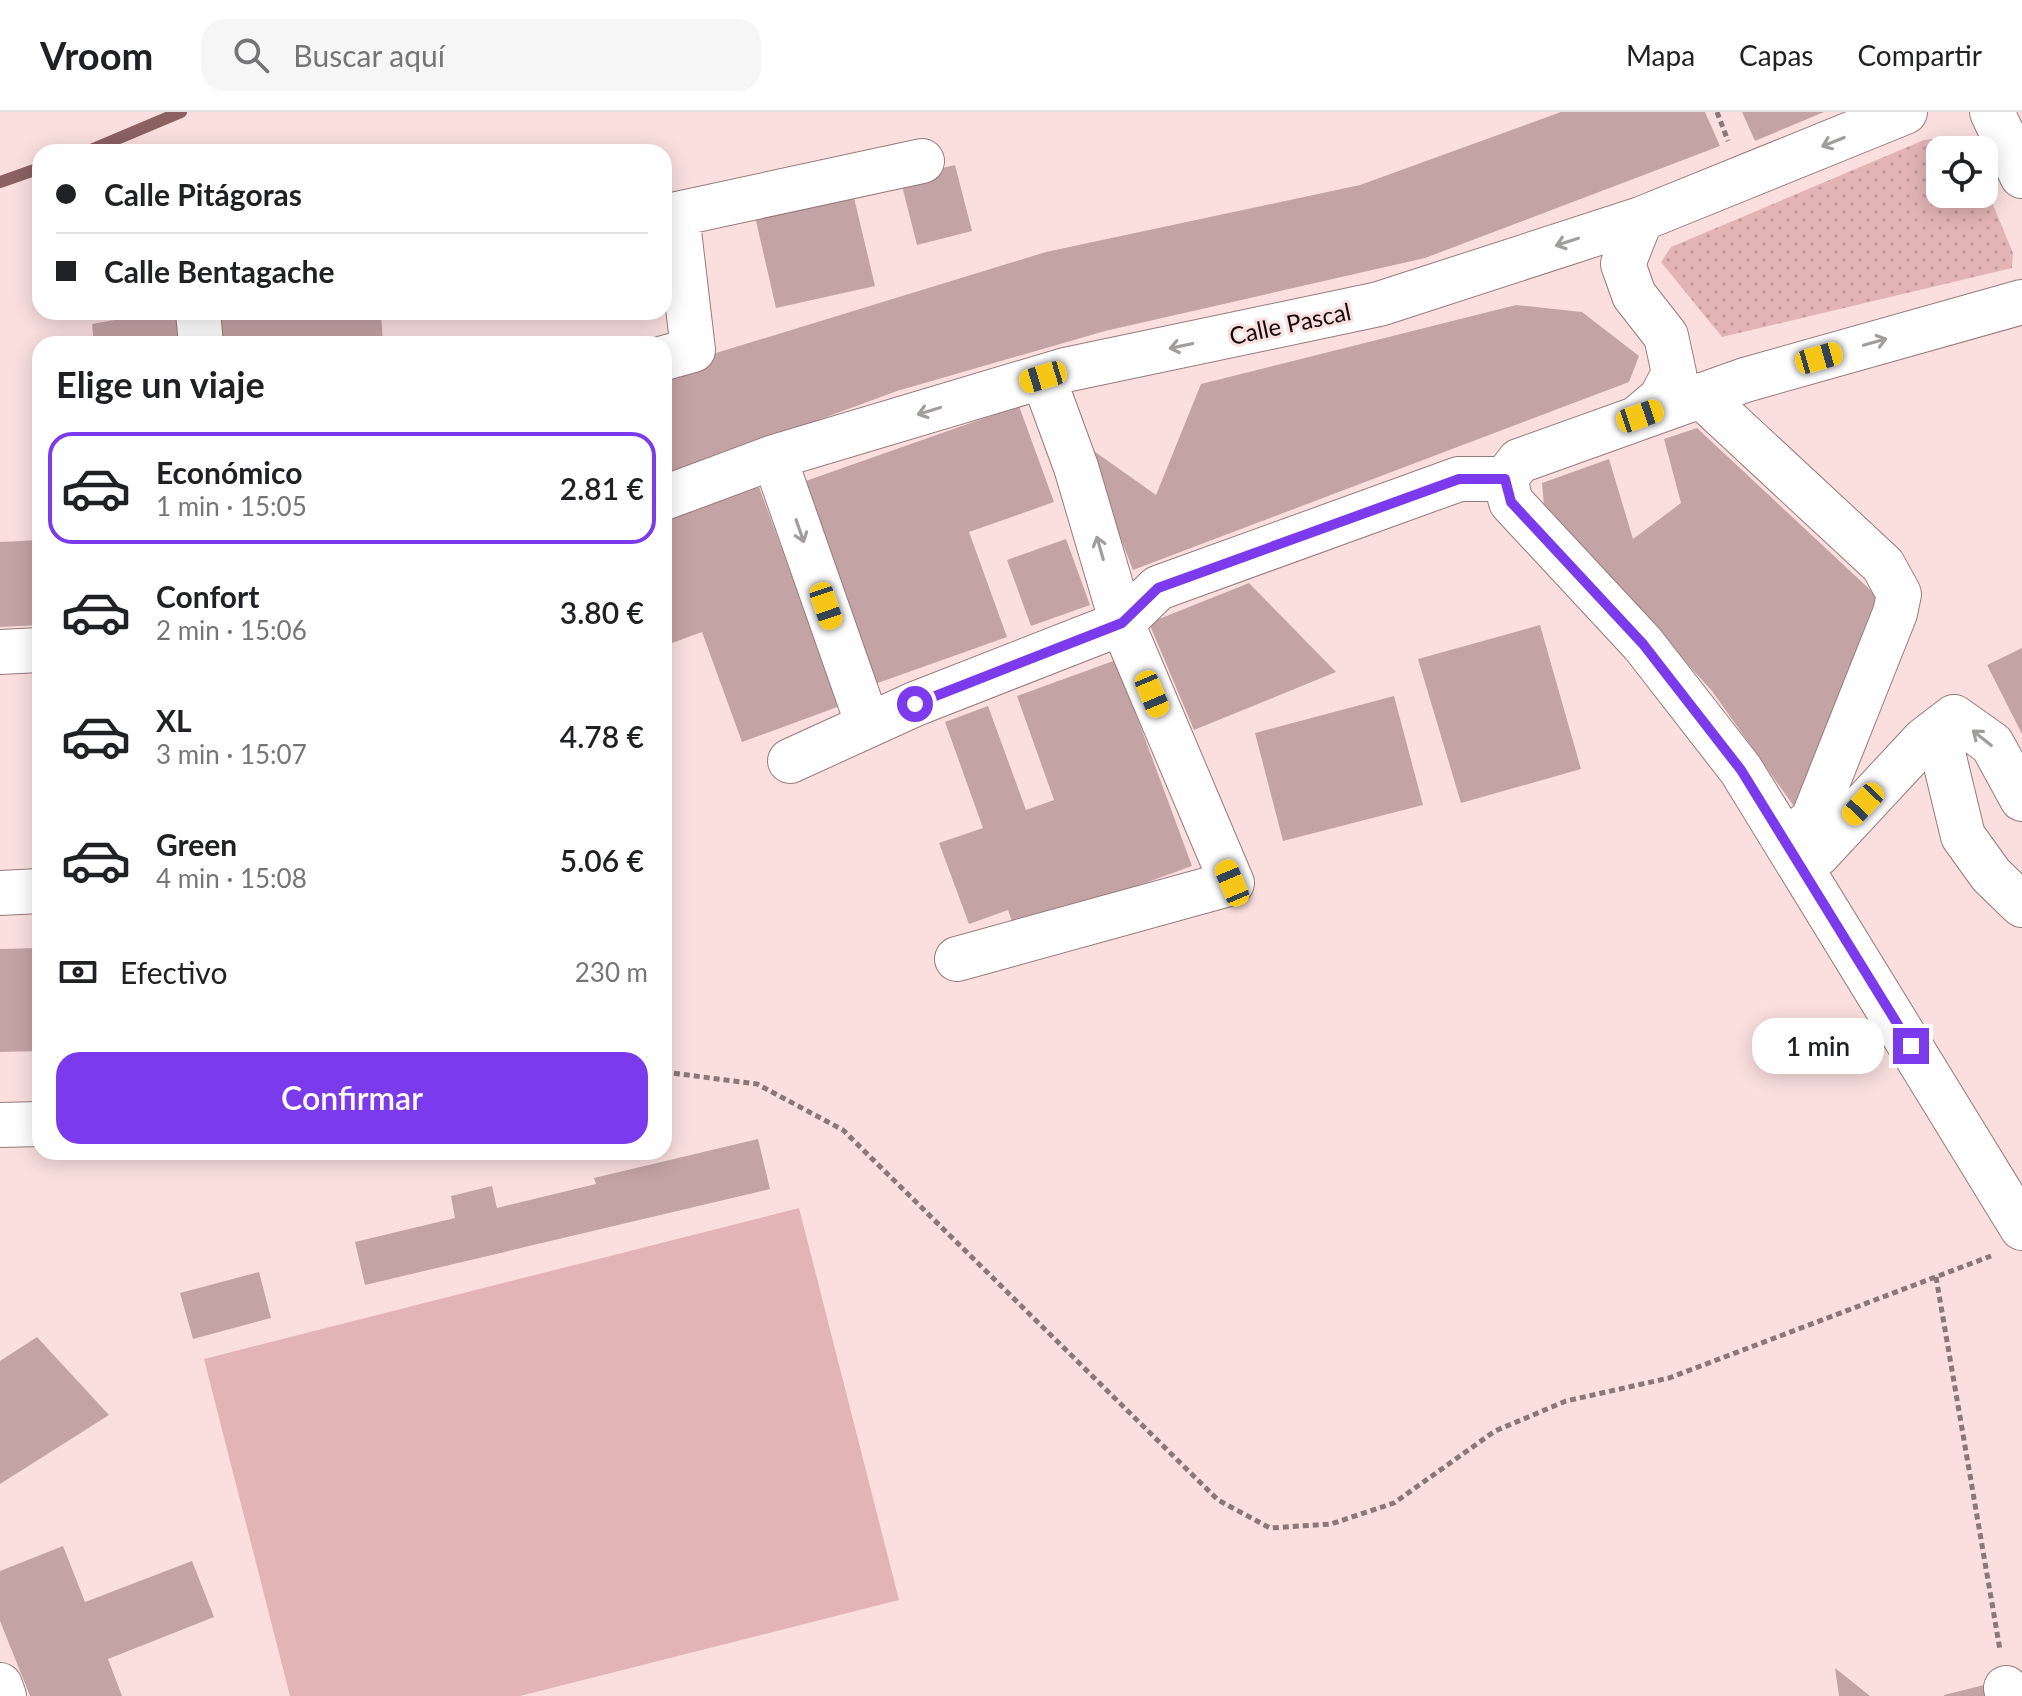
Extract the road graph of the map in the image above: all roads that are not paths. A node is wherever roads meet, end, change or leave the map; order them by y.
1 (1905, 112) edge
2 (1992, 112) edge
3 (922, 161) dead end
4 (2022, 176) edge
5 (1641, 219) junction
6 (2019, 308) edge
7 (1666, 336) junction
8 (672, 356) edge
9 (1043, 377) junction
10 (1745, 380) junction
11 (1700, 395) junction
12 (1640, 416) junction
13 (774, 457) junction
14 (1505, 479) junction
15 (672, 495) edge
16 (1122, 623) junction
17 (32, 650) edge
18 (0, 652) edge
19 (868, 725) junction
20 (1924, 740) junction
21 (790, 761) dead end
22 (2022, 799) edge
23 (1792, 853) junction
24 (32, 891) edge
25 (0, 893) edge
26 (2022, 905) edge
27 (957, 959) dead end
28 (32, 1124) edge
29 (0, 1125) edge
30 (2008, 1241) edge
31 (0, 1685) edge
32 (4, 1696) edge

1 -> 5 street, Calle Pascal
2 - 4 street
3 - 8 street
5 - 7 street
5 -> 9 street, Calle Pascal
10 -> 6 street
7 - 10 street
7 - 12 street
9 -> 13 street, Calle Pascal
16 -> 9 street
10 - 11 street
11 - 12 street
11 - 23 street
12 - 14 street
13 - 15 street, Calle Pascal
13 -> 19 street
14 - 16 street
14 - 23 street
16 - 19 street
16 - 27 street
17 - 18 street
19 - 21 street
22 -> 20 street
20 - 23 street
20 - 26 street
23 - 30 street
24 - 25 street
28 - 29 street
31 - 32 street

